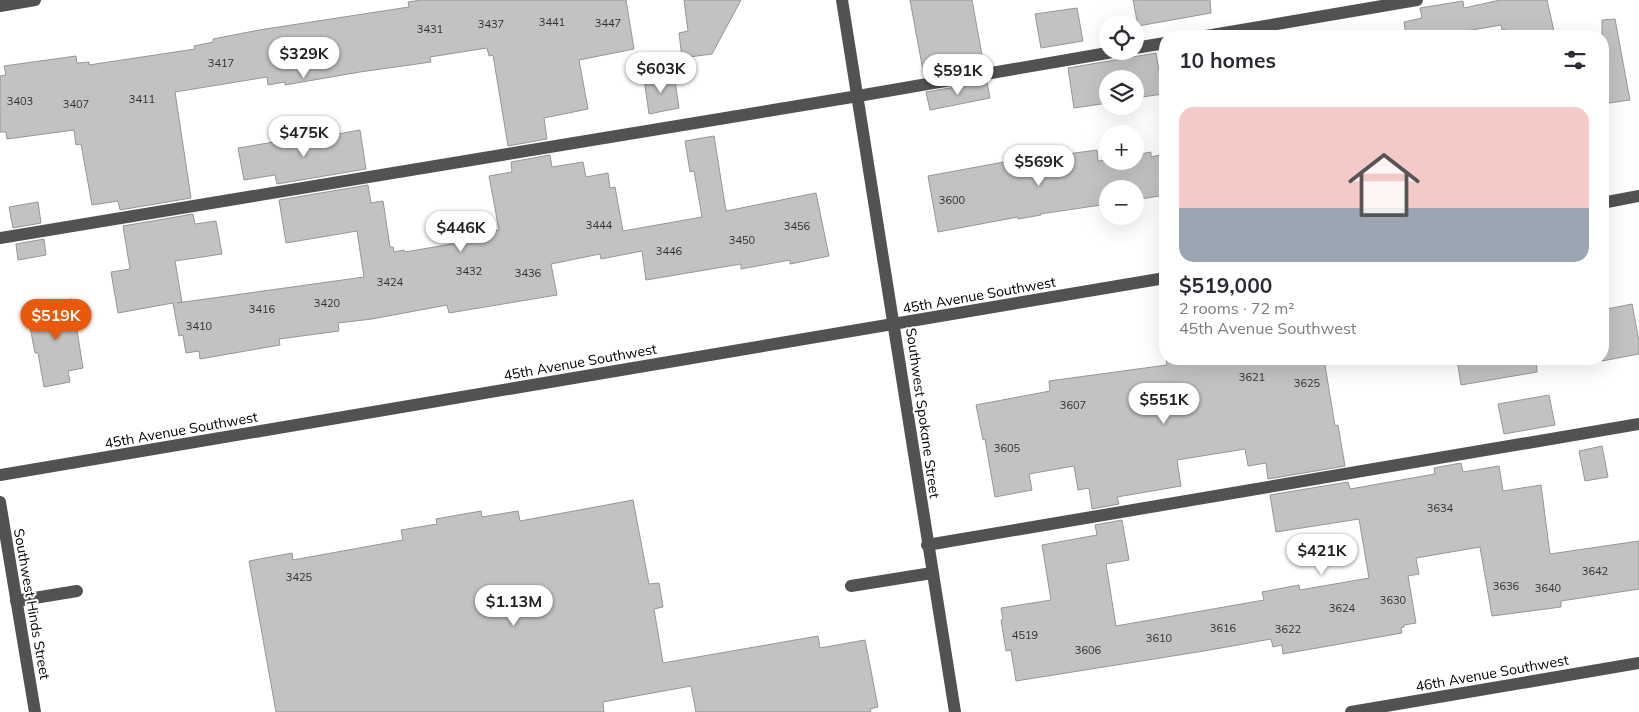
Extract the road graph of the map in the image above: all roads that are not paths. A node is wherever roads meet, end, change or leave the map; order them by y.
1 (35, 0) edge
2 (842, 0) edge
3 (1417, 0) edge
4 (0, 6) edge
5 (1241, 30) edge
6 (1159, 44) edge
7 (1144, 46) edge
8 (1099, 54) edge
9 (858, 96) junction
10 (1639, 196) edge
11 (1609, 202) edge
12 (0, 238) edge
13 (1159, 279) edge
14 (894, 325) junction
15 (1639, 424) edge
16 (0, 475) edge
17 (0, 502) edge
18 (927, 545) junction
19 (932, 573) junction
20 (851, 586) dead end
21 (77, 591) dead end
22 (16, 602) junction
23 (1639, 663) edge
24 (35, 712) edge
25 (954, 712) edge
26 (1351, 712) edge

1 - 4 street
2 - 9 street, Southwest Spokane Street
3 - 5 street
6 - 7 street
8 - 9 street
9 - 12 street
9 - 14 street, Southwest Spokane Street
10 - 11 street
13 - 14 street, 45th Avenue Southwest
14 - 16 street, 45th Avenue Southwest
14 - 18 street, Southwest Spokane Street
15 - 18 street
17 - 22 street, Southwest Hinds Street
18 - 19 street, Southwest Spokane Street
19 - 20 street
19 - 25 street, Southwest Spokane Street
21 - 22 street
22 - 24 street, Southwest Hinds Street
23 - 26 street, 46th Avenue Southwest

